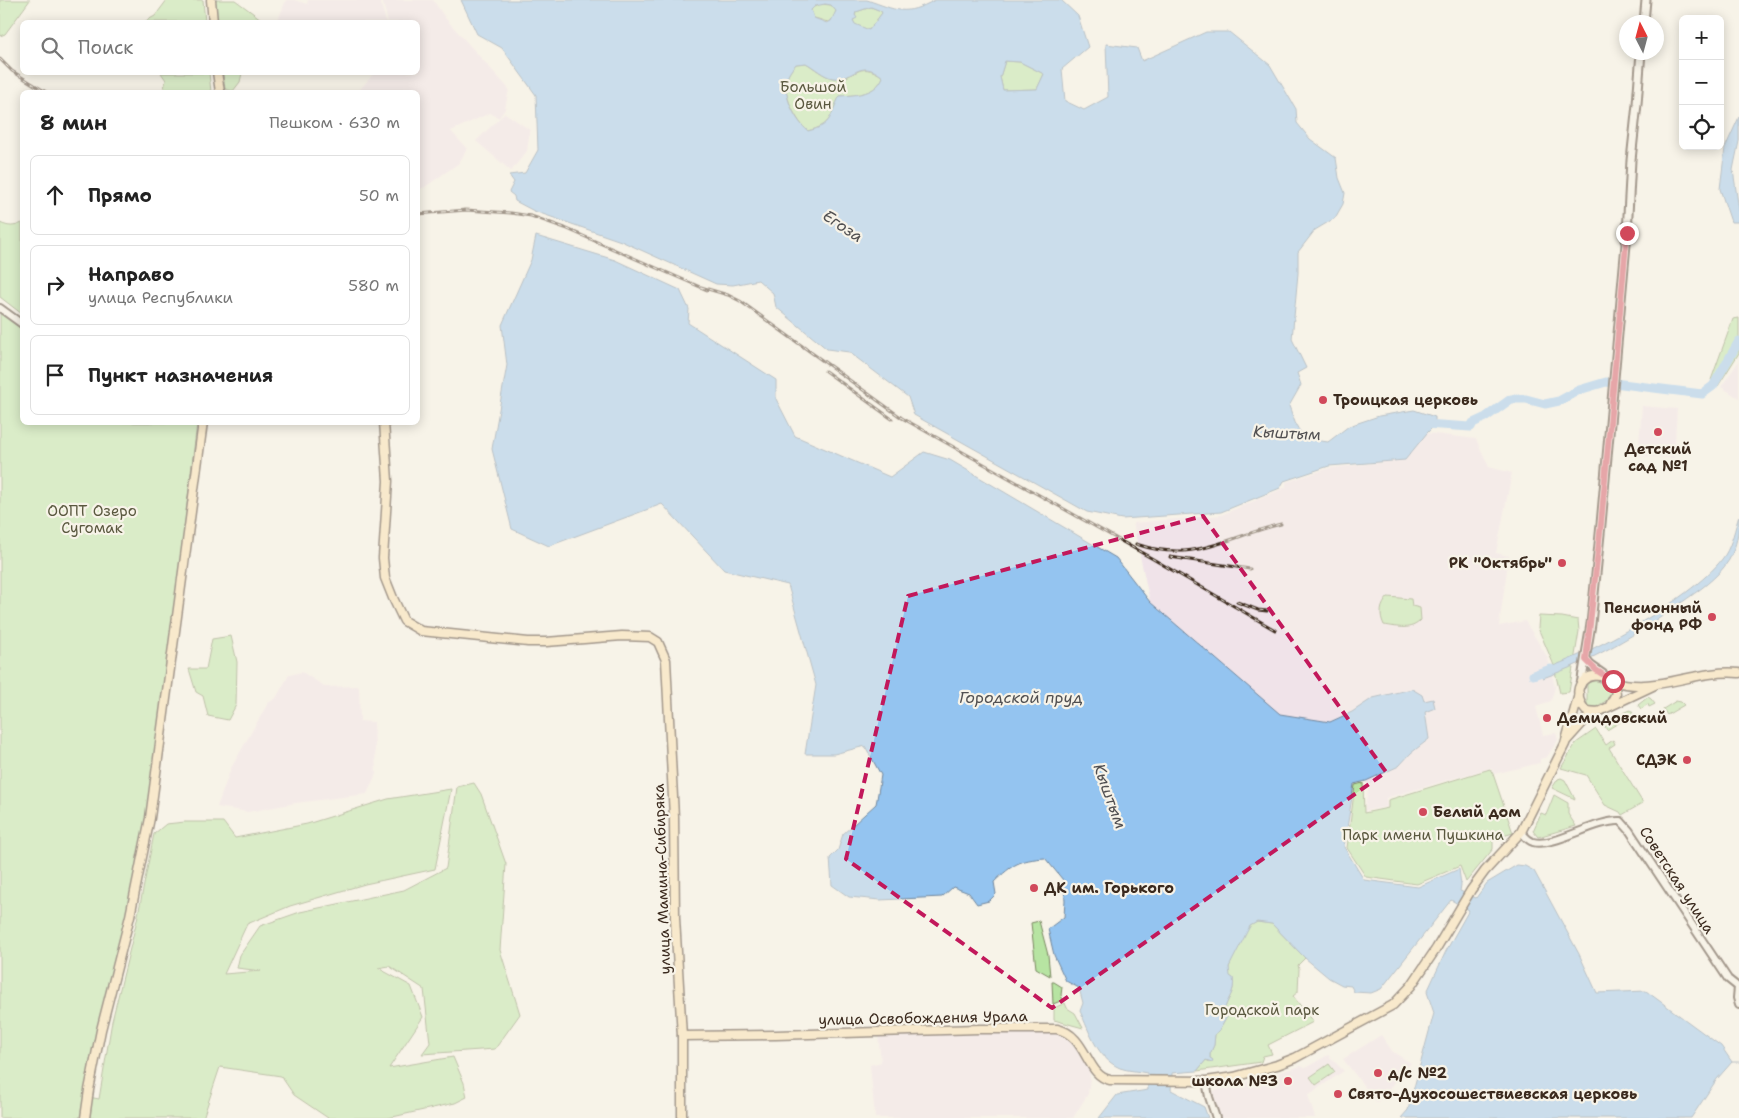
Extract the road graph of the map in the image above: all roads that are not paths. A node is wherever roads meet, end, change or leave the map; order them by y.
1 (211, 0) edge
2 (1646, 0) edge
3 (1645, 15) edge
4 (213, 20) edge
5 (1640, 60) edge
6 (217, 75) edge
7 (220, 90) edge
8 (0, 308) edge
9 (20, 323) edge
10 (203, 425) edge
11 (384, 425) edge
12 (1586, 660) junction
13 (1739, 673) edge
14 (1612, 680) junction
15 (1580, 685) junction
16 (1655, 685) junction
17 (1579, 694) junction
18 (1610, 705) junction
19 (1598, 712) junction
20 (1565, 744) junction
21 (1521, 832) junction
22 (1738, 987) edge
23 (1739, 1005) edge
24 (682, 1036) junction
25 (1206, 1081) junction
26 (85, 1118) edge
27 (682, 1118) edge
28 (1216, 1118) edge

1 - 4 main road
2 - 3 main road
5 - 12 main road
6 - 7 main road
8 - 9 street
10 - 26 main road
11 - 24 main road, улица Мамина-Сибиряка
12 - 14 main road
12 - 15 main road
13 - 16 main road
14 - 15 main road
14 - 16 main road
14 - 18 main road
15 - 17 main road
16 - 18 main road
17 - 19 main road
17 - 20 main road
18 - 19 main road
19 - 20 main road
20 - 21 main road
21 - 22 street, Советская улица
21 - 25 main road
22 - 23 street, Советская улица
24 - 25 main road, улица Освобождения Урала
24 - 27 main road, улица Мамина-Сибиряка
25 - 28 street

